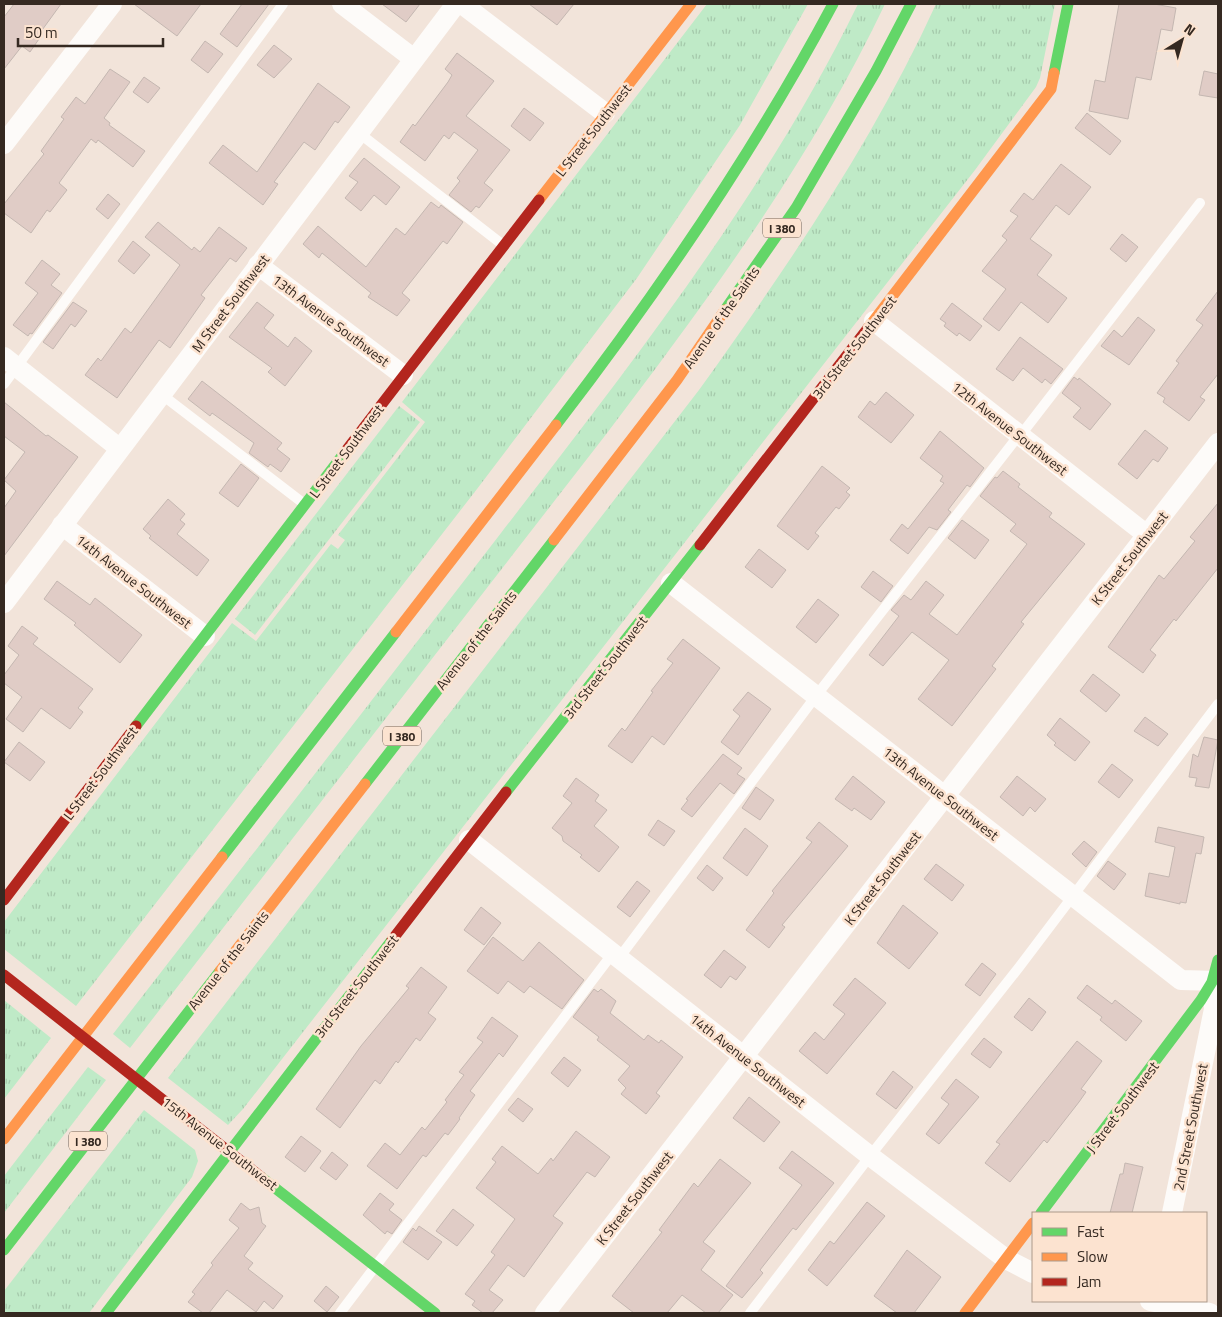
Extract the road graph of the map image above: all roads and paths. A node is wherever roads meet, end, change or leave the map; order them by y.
1 (112, 4) edge
2 (283, 4) edge
3 (342, 4) edge
4 (456, 4) edge
5 (462, 4) edge
6 (690, 4) edge
7 (833, 4) edge
8 (911, 4) edge
9 (1068, 4) edge
10 (414, 59) junction
11 (606, 113) junction
12 (358, 133) junction
13 (4, 144) edge
14 (1200, 203) dead end
15 (503, 245) junction
16 (258, 265) junction
17 (874, 321) junction
18 (10, 362) edge
19 (403, 375) junction
20 (4, 384) edge
21 (161, 394) junction
22 (1019, 435) junction
23 (1218, 443) edge
24 (119, 448) junction
25 (305, 504) junction
26 (62, 525) junction
27 (1146, 535) junction
28 (671, 583) junction
29 (4, 603) edge
30 (205, 636) junction
31 (816, 696) junction
32 (1218, 704) edge
33 (945, 797) junction
34 (469, 840) junction
35 (1073, 895) junction
36 (4, 900) edge
37 (616, 956) junction
38 (1218, 960) edge
39 (4, 975) edge
40 (1215, 981) edge
41 (1201, 1000) joint
42 (743, 1056) junction
43 (4, 1140) edge
44 (230, 1151) junction
45 (870, 1156) junction
46 (1042, 1212) edge
47 (1172, 1212) edge
48 (1032, 1225) edge
49 (4, 1250) edge
50 (1006, 1259) junction
51 (376, 1266) junction
52 (1032, 1272) edge
53 (1156, 1302) edge
54 (106, 1313) edge
55 (340, 1313) edge
56 (435, 1313) edge
57 (545, 1313) edge
58 (750, 1313) edge
59 (965, 1313) edge
60 (1210, 1313) edge

1 - 13 street
2 - 18 lane
3 - 10 street
4 - 10 street, M Street Southwest
5 - 11 street
6 - 11 main road, L Street Southwest
7 - 43 main road
8 - 49 main road, Avenue of the Saints / I 380
9 - 17 main road, 3rd Street Southwest
10 - 12 street, M Street Southwest
11 - 15 main road, L Street Southwest
12 - 15 lane
12 - 16 street, M Street Southwest
14 - 22 lane
15 - 19 main road, L Street Southwest
16 - 19 street, 13th Avenue Southwest
16 - 21 street, M Street Southwest
17 - 22 street, 12th Avenue Southwest
17 - 28 main road, 3rd Street Southwest
18 - 20 lane
18 - 24 street
19 - 25 main road, L Street Southwest
21 - 24 street, M Street Southwest
21 - 25 lane
22 - 27 street, 12th Avenue Southwest
22 - 31 lane
23 - 27 street, K Street Southwest
24 - 26 street, M Street Southwest
25 - 30 main road, L Street Southwest
26 - 29 street, M Street Southwest
26 - 30 street, 14th Avenue Southwest
27 - 33 street, K Street Southwest
28 - 31 street, 13th Avenue Southwest
28 - 34 main road, 3rd Street Southwest
30 - 36 main road, L Street Southwest
31 - 33 street, 13th Avenue Southwest
31 - 37 lane
32 - 35 lane
33 - 35 street, 13th Avenue Southwest
33 - 42 street, K Street Southwest
34 - 37 street, 14th Avenue Southwest
34 - 44 main road, 3rd Street Southwest
35 - 40 street, 13th Avenue Southwest
35 - 45 lane
37 - 42 street, 14th Avenue Southwest
37 - 51 lane
38 - 40 main road, 2nd Street Southwest
39 - 44 main road, 15th Avenue Southwest
40 - 41 main road, 2nd Street Southwest
40 - 47 street, 2nd Street Southwest
41 - 46 main road, J Street Southwest
42 - 45 street, 14th Avenue Southwest
42 - 57 street, K Street Southwest
44 - 51 main road, 15th Avenue Southwest
44 - 54 main road, 3rd Street Southwest
45 - 50 street, 14th Avenue Southwest
45 - 58 lane
48 - 50 main road
50 - 52 street, 14th Avenue Southwest
50 - 59 main road
51 - 55 lane
51 - 56 main road, 15th Avenue Southwest
53 - 60 street

